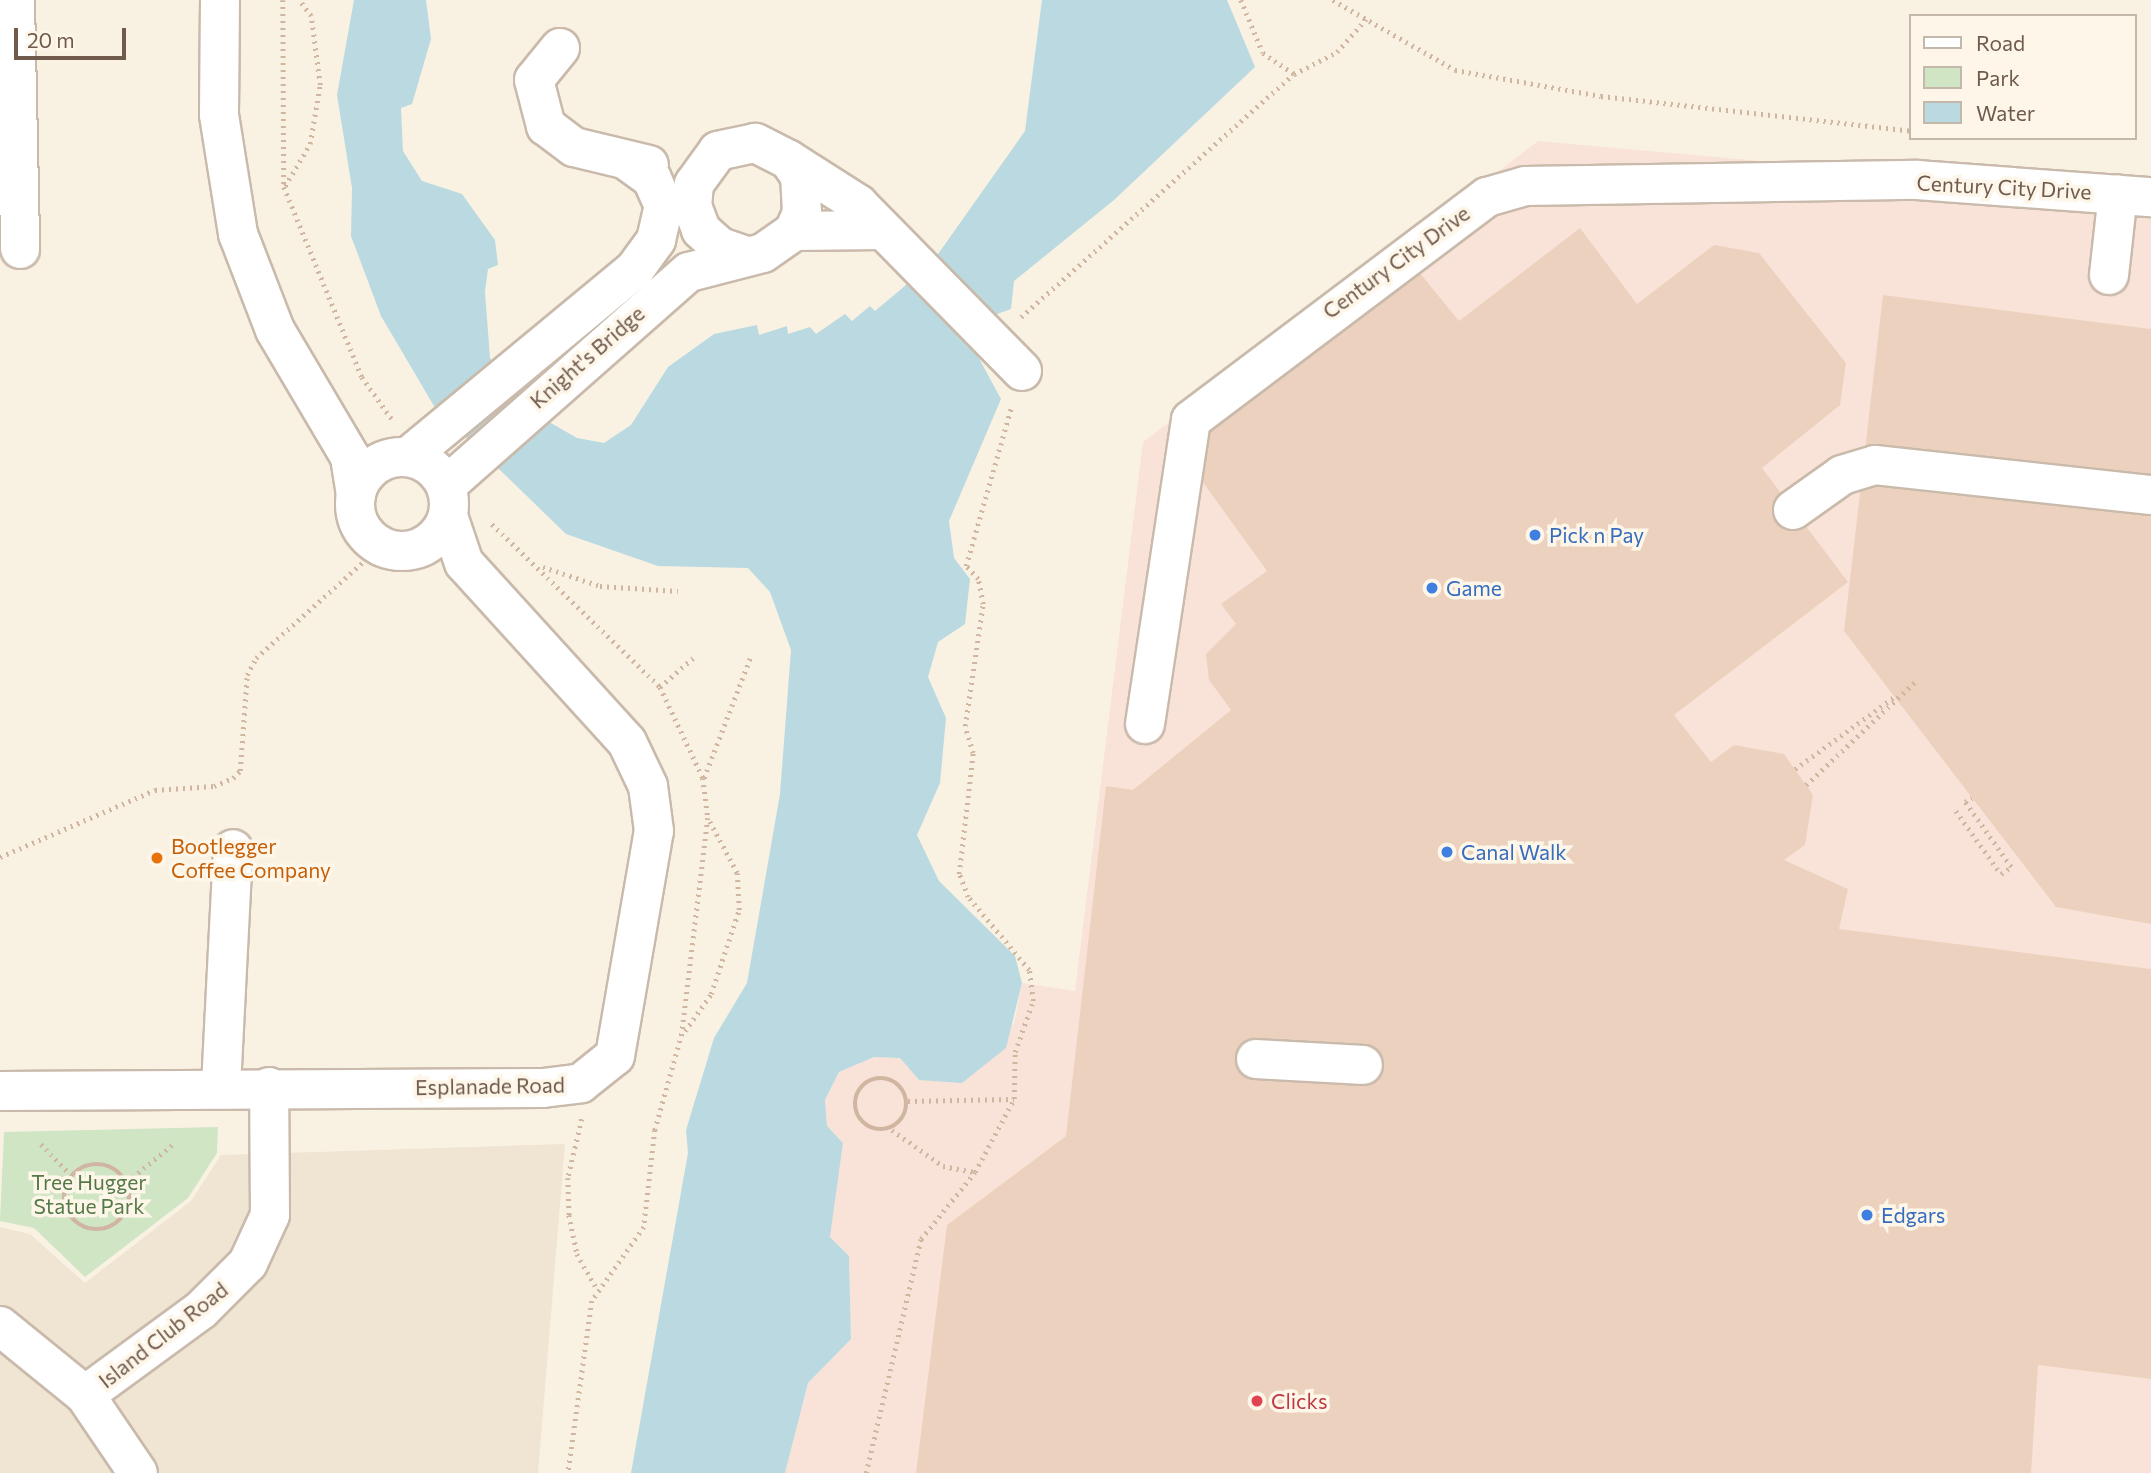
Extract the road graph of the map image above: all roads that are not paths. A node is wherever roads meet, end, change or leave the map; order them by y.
1 (15, 0) edge
2 (220, 0) edge
3 (560, 48) dead end
4 (626, 160) junction
5 (789, 160) junction
6 (704, 164) junction
7 (2134, 195) edge
8 (692, 206) junction
9 (882, 230) junction
10 (794, 231) junction
11 (20, 249) dead end
12 (743, 255) junction
13 (635, 269) junction
14 (2109, 275) dead end
15 (1016, 381) road end
16 (323, 408) junction
17 (417, 447) junction
18 (455, 485) junction
19 (356, 495) junction
20 (2151, 495) edge
21 (1793, 510) dead end
22 (395, 549) junction
23 (464, 564) junction
24 (1145, 724) dead end
25 (233, 849) dead end
26 (1256, 1059) dead end
27 (1363, 1065) dead end
28 (245, 1087) junction
29 (0, 1091) edge
30 (0, 1326) edge
31 (85, 1395) junction
32 (138, 1473) edge

1 - 11 street
2 - 16 street
3 - 4 street, Knight's Bridge
4 - 6 street, Knight's Bridge
4 - 13 street, Knight's Bridge
5 - 6 street, Knight's Bridge
5 - 9 street, Knight's Bridge
5 - 10 street
6 - 8 street, Knight's Bridge
7 - 14 street
7 - 24 street, Century City Drive
8 - 12 street
8 - 13 street, Knight's Bridge
9 - 10 street
9 - 15 street, Knight's Bridge
10 - 12 street, Knight's Bridge
12 - 18 street, Knight's Bridge
13 - 17 street, Knight's Bridge
16 - 17 street
16 - 19 street
17 - 18 street
17 - 19 street
18 - 22 street
18 - 23 street, Esplanade Road
19 - 22 street
20 - 21 street
22 - 23 street
23 - 28 street, Esplanade Road
25 - 28 street, Island Club Road
26 - 27 street
28 - 29 street, Esplanade Road
28 - 31 street, Island Club Road
30 - 31 street, Island Club Road
31 - 32 street, Island Club Road

